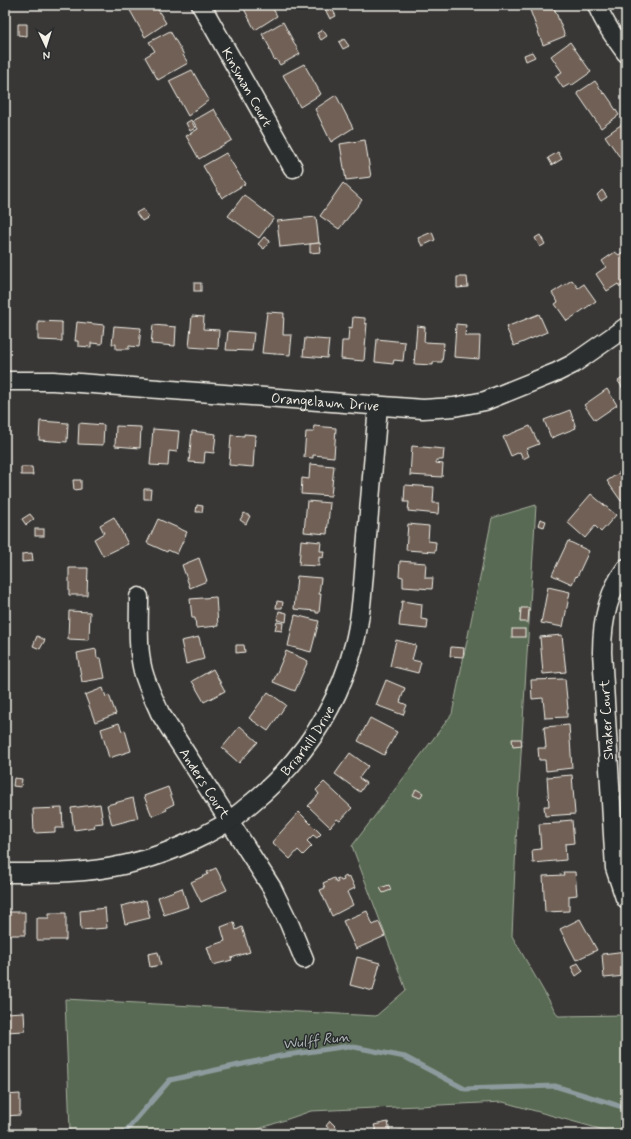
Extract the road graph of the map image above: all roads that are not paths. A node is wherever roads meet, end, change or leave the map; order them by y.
1 (201, 5) edge
2 (597, 5) edge
3 (626, 53) edge
4 (294, 168) dead end
5 (626, 327) edge
6 (5, 381) edge
7 (378, 406) junction
8 (626, 568) edge
9 (139, 597) dead end
10 (229, 821) junction
11 (5, 872) edge
12 (625, 898) edge
13 (304, 959) dead end

1 - 4 street, Kinsman Court
2 - 3 street
5 - 7 street, Orangelawn Drive
6 - 7 street, Orangelawn Drive
7 - 10 street, Briarhill Drive
8 - 12 street, Shaker Court
9 - 10 street, Anders Court
10 - 11 street, Briarhill Drive
10 - 13 street, Anders Court

